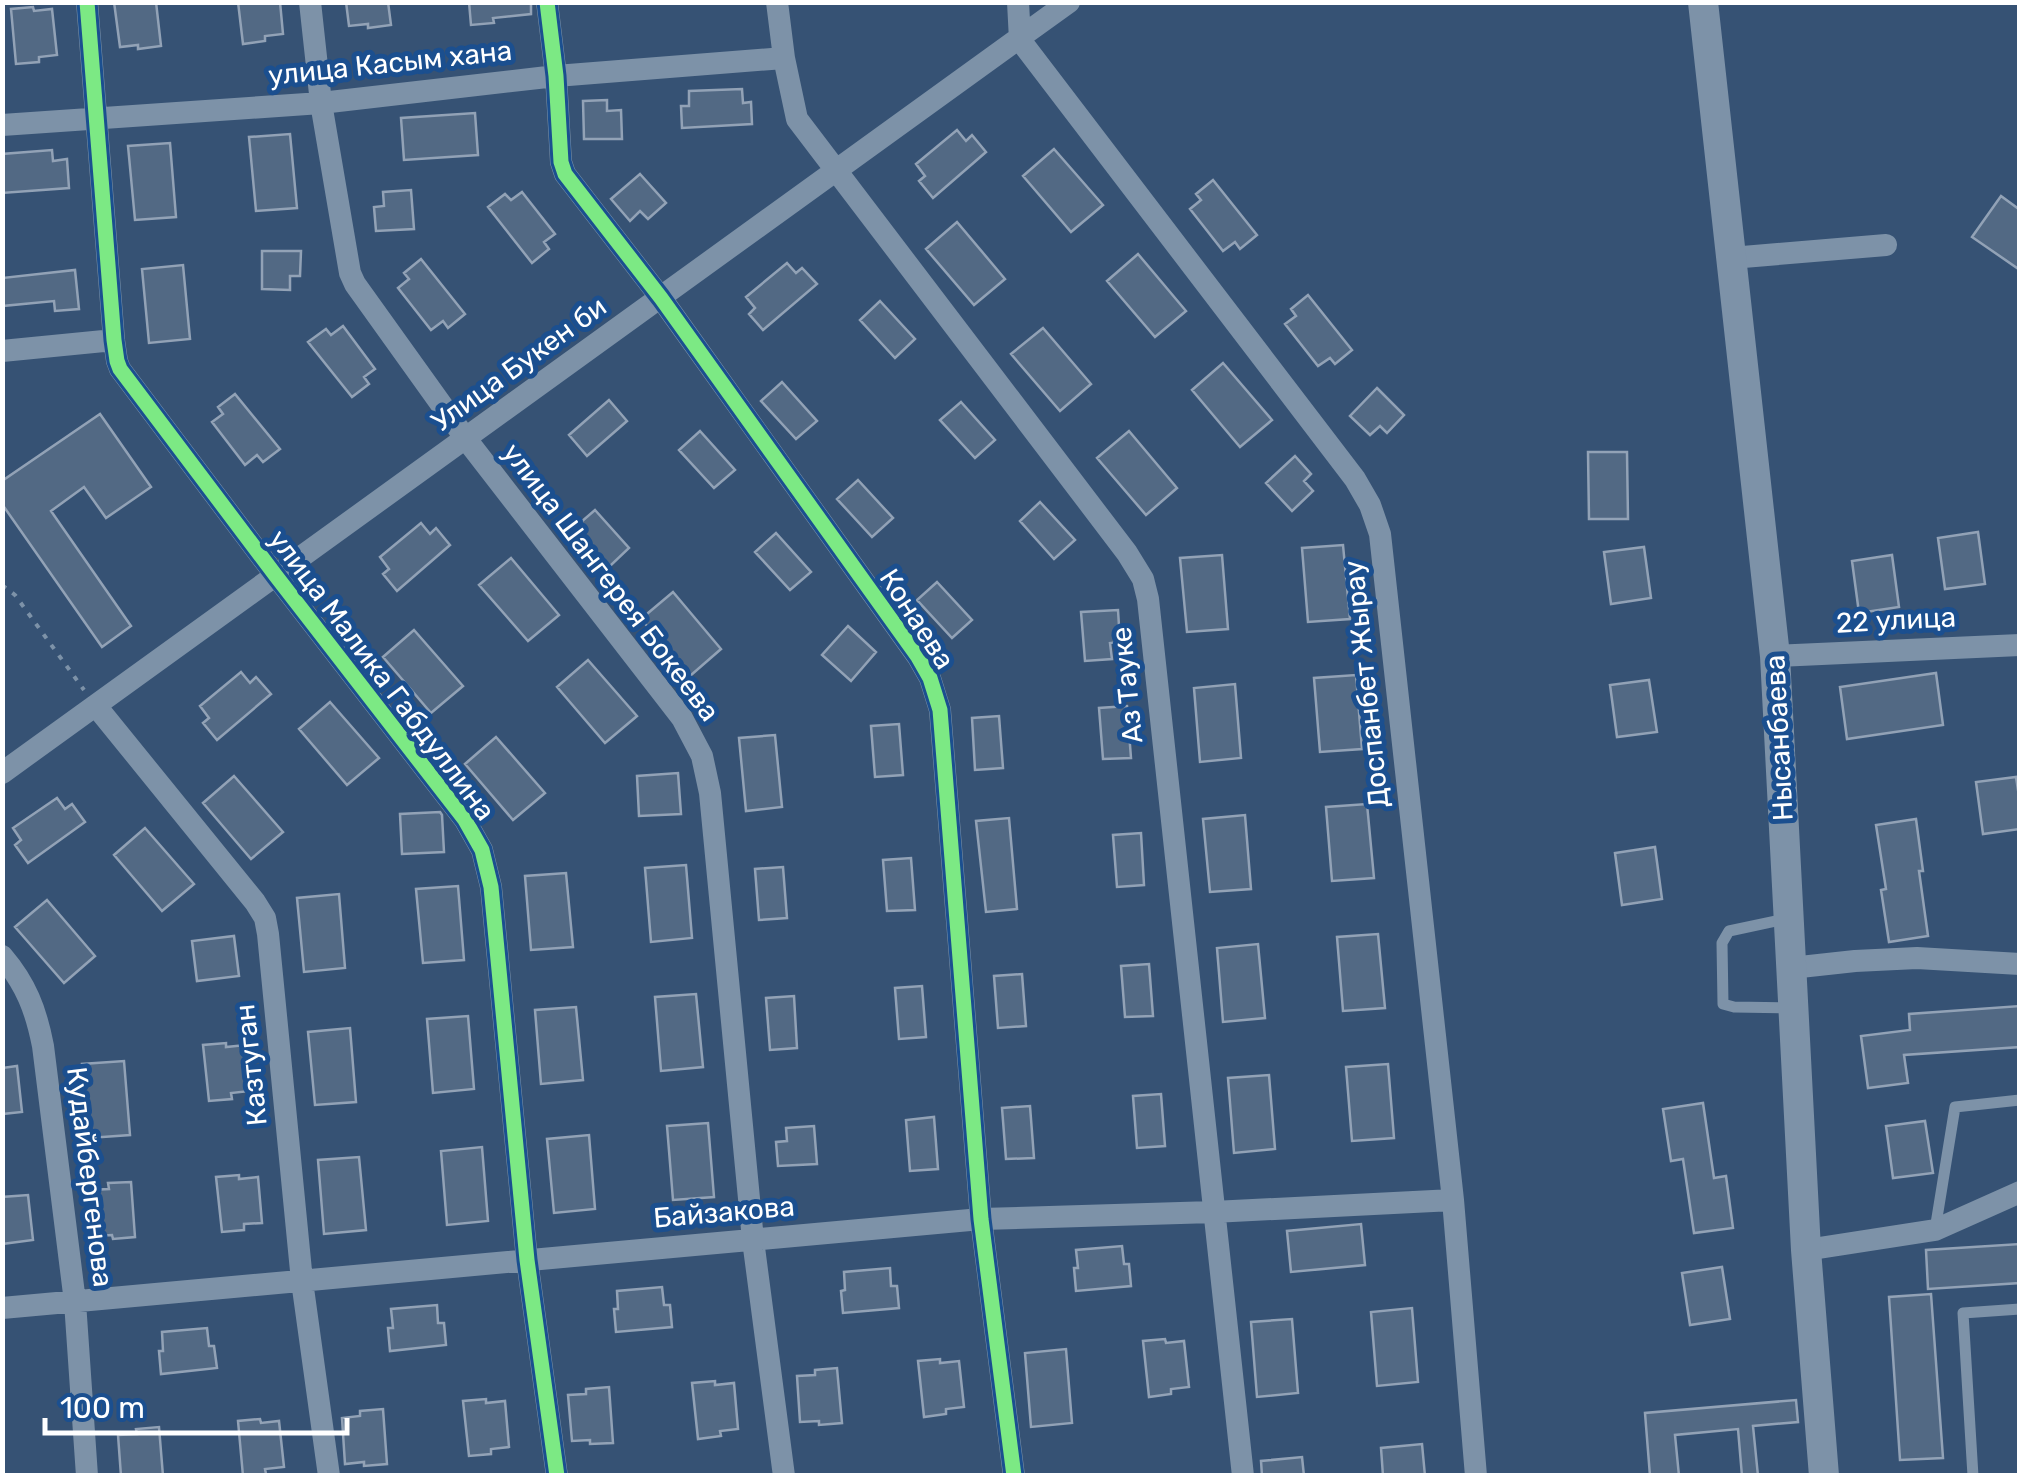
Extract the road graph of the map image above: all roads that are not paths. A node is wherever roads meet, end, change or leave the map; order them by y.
1 (87, 2) edge
2 (310, 2) edge
3 (547, 2) edge
4 (776, 2) edge
5 (1018, 2) edge
6 (1069, 2) edge
7 (1703, 2) edge
8 (1020, 40) junction
9 (784, 58) junction
10 (556, 76) junction
11 (321, 103) junction
12 (96, 118) junction
13 (2, 125) edge
14 (836, 172) junction
15 (1886, 245) dead end
16 (1731, 258) junction
17 (661, 298) junction
18 (114, 340) junction
19 (2, 351) edge
20 (466, 439) junction
21 (276, 576) junction
22 (2020, 645) edge
23 (1775, 656) junction
24 (96, 706) junction
25 (2, 773) edge
26 (1789, 918) junction
27 (2, 956) edge
28 (2020, 964) edge
29 (1791, 968) junction
30 (1794, 1008) junction
31 (2020, 1100) edge
32 (2020, 1192) edge
33 (1453, 1200) junction
34 (1214, 1212) junction
35 (980, 1219) junction
36 (1936, 1230) junction
37 (753, 1240) junction
38 (1806, 1250) junction
39 (527, 1260) junction
40 (302, 1281) junction
41 (76, 1302) junction
42 (2, 1308) edge
43 (2020, 1309) edge
44 (87, 1476) edge
45 (328, 1476) edge
46 (557, 1476) edge
47 (784, 1476) edge
48 (1014, 1476) edge
49 (1243, 1476) edge
50 (1476, 1476) edge
51 (1824, 1476) edge
52 (1973, 1476) edge

1 - 12 street, улица Малика Габдуллина
2 - 11 street, улица Шангерея Бокеева
3 - 10 street, Конаева
4 - 9 street, Аз Тауке
5 - 8 street
6 - 8 street, Улица Букен би
7 - 16 street, Нысанбаева
8 - 14 street, Улица Букен би
8 - 33 street, Доспанбет Жырау
9 - 10 street, улица Касым хана
9 - 14 street, Аз Тауке
10 - 11 street, улица Касым хана
10 - 17 street, Конаева
11 - 12 street, улица Касым хана
11 - 20 street, улица Шангерея Бокеева
12 - 13 street, улица Касым хана
12 - 18 street, улица Малика Габдуллина
14 - 17 street, Улица Букен би
14 - 34 street, Аз Тауке
15 - 16 street
16 - 23 street, Нысанбаева
17 - 20 street, Улица Букен би
17 - 35 street, Конаева
18 - 19 street
18 - 21 street, улица Малика Габдуллина
20 - 21 street, Улица Букен би
20 - 37 street, улица Шангерея Бокеева
21 - 24 street, Улица Букен би
21 - 39 street, улица Малика Габдуллина
22 - 23 street, 22 улица
23 - 26 street, Нысанбаева
24 - 25 street, Улица Букен би
24 - 40 street, Казтуган
26 - 29 street, Нысанбаева
26 - 30 lane
27 - 41 street, Кудайбергенова
28 - 29 street
29 - 30 street, Нысанбаева
30 - 38 street, Нысанбаева
31 - 36 lane
32 - 36 street
33 - 34 street, Байзакова
33 - 50 street, Доспанбет Жырау
34 - 35 street, Байзакова
34 - 49 street, Аз Тауке
35 - 37 street, Байзакова
35 - 48 street, Конаева
36 - 38 street
37 - 39 street, Байзакова
37 - 47 street, улица Шангерея Бокеева
38 - 51 street, Нысанбаева
39 - 40 street, Байзакова
39 - 46 street, улица Малика Габдуллина
40 - 41 street, Байзакова
40 - 45 street, Казтуган
41 - 42 street, Байзакова
41 - 44 street, Кудайбергенова
43 - 52 lane

